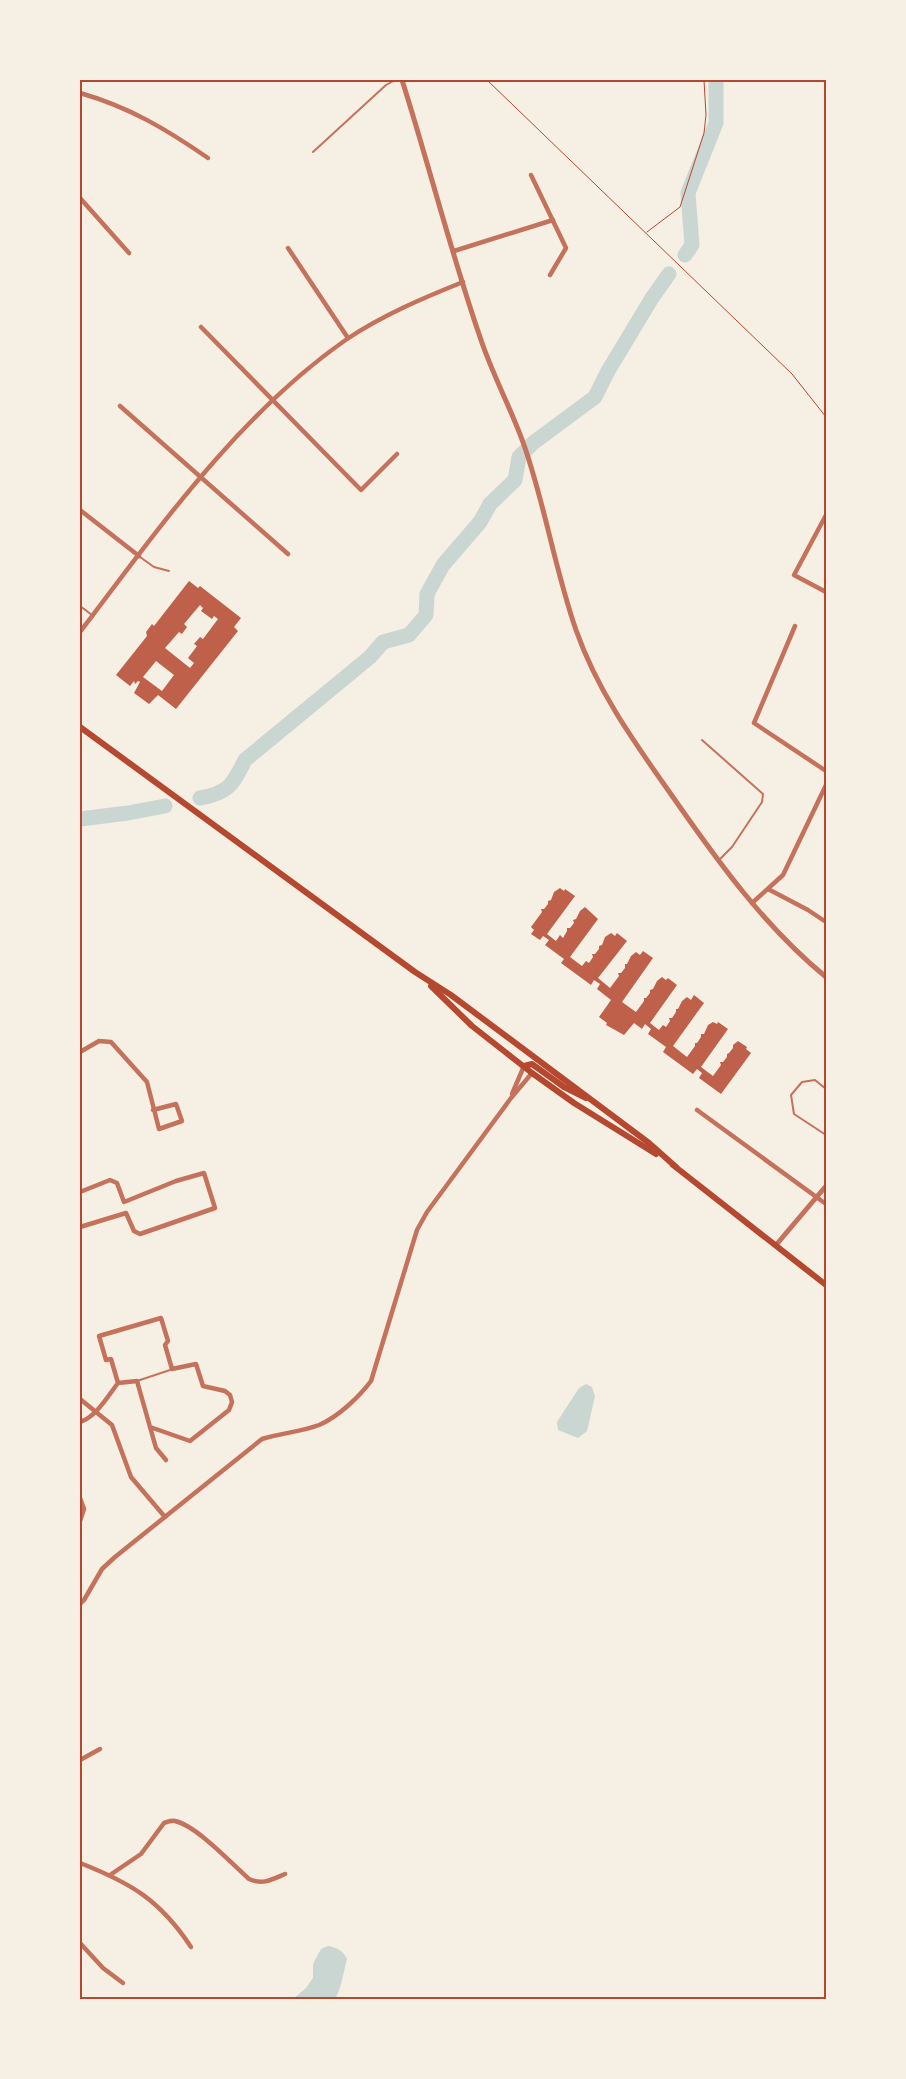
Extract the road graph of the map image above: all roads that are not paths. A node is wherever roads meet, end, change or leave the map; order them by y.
1 (395, 80) edge
2 (402, 80) edge
3 (80, 94) edge
4 (313, 152) dead end
5 (208, 158) dead end
6 (531, 175) dead end
7 (80, 198) edge
8 (553, 220) junction
9 (288, 248) dead end
10 (454, 251) junction
11 (129, 253) dead end
12 (550, 275) dead end
13 (463, 282) junction
14 (200, 327) dead end
15 (348, 338) junction
16 (272, 400) junction
17 (120, 406) dead end
18 (397, 454) dead end
19 (200, 478) junction
20 (80, 510) edge
21 (826, 515) edge
22 (288, 554) dead end
23 (138, 556) junction
24 (169, 571) dead end
25 (826, 592) edge
26 (80, 606) edge
27 (92, 616) junction
28 (795, 626) dead end
29 (80, 632) edge
30 (80, 727) edge
31 (702, 740) dead end
32 (826, 771) edge
33 (826, 785) edge
34 (718, 861) junction
35 (768, 889) junction
36 (752, 903) junction
37 (826, 922) edge
38 (415, 972) junction
39 (826, 977) edge
40 (80, 1052) edge
41 (532, 1055) junction
42 (524, 1066) junction
43 (536, 1067) junction
44 (826, 1089) edge
45 (511, 1098) junction
46 (153, 1110) junction
47 (697, 1110) dead end
48 (826, 1135) edge
49 (676, 1167) junction
50 (826, 1186) edge
51 (80, 1192) edge
52 (816, 1198) junction
53 (826, 1204) edge
54 (80, 1227) edge
55 (776, 1245) junction
56 (826, 1285) edge
57 (172, 1369) junction
58 (137, 1381) junction
59 (118, 1383) junction
60 (80, 1399) edge
61 (96, 1411) junction
62 (80, 1422) edge
63 (150, 1427) junction
64 (166, 1460) dead end
65 (80, 1498) edge
66 (165, 1517) junction
67 (80, 1521) edge
68 (80, 1604) edge
69 (100, 1748) dead end
70 (80, 1760) edge
71 (80, 1863) edge
72 (285, 1874) dead end
73 (110, 1875) junction
74 (80, 1943) edge
75 (191, 1947) dead end
76 (123, 1983) dead end

1 - 4 lane
2 - 10 street
3 - 5 street
6 - 8 street
7 - 11 street
8 - 10 street
8 - 12 street
9 - 15 street
10 - 13 street
13 - 15 street
13 - 34 street
14 - 16 street
15 - 16 street
16 - 18 street
16 - 19 street
17 - 19 street
19 - 22 street
19 - 23 street
20 - 23 street
21 - 25 street
23 - 24 lane
23 - 27 street
26 - 27 lane
27 - 29 street
28 - 32 street
30 - 38 main road
31 - 34 lane
33 - 35 street
34 - 36 street
35 - 36 street
35 - 37 street
36 - 39 street
38 - 41 main road
38 - 42 main road
40 - 46 street
41 - 42 main road
41 - 43 main road
42 - 43 main road
42 - 45 street
43 - 45 street
43 - 49 main road
43 - 49 main road
44 - 48 lane
45 - 66 street
46 - 46 street
47 - 52 street
49 - 55 main road
50 - 52 street
51 - 54 street
52 - 53 street
52 - 55 street
55 - 56 main road
57 - 58 lane
57 - 59 street
57 - 63 street
58 - 59 street
58 - 63 street
59 - 61 street
60 - 61 street
61 - 62 street
61 - 66 street
63 - 64 street
65 - 67 street
66 - 68 street
69 - 70 street
71 - 73 street
72 - 73 street
73 - 75 street
74 - 76 street

